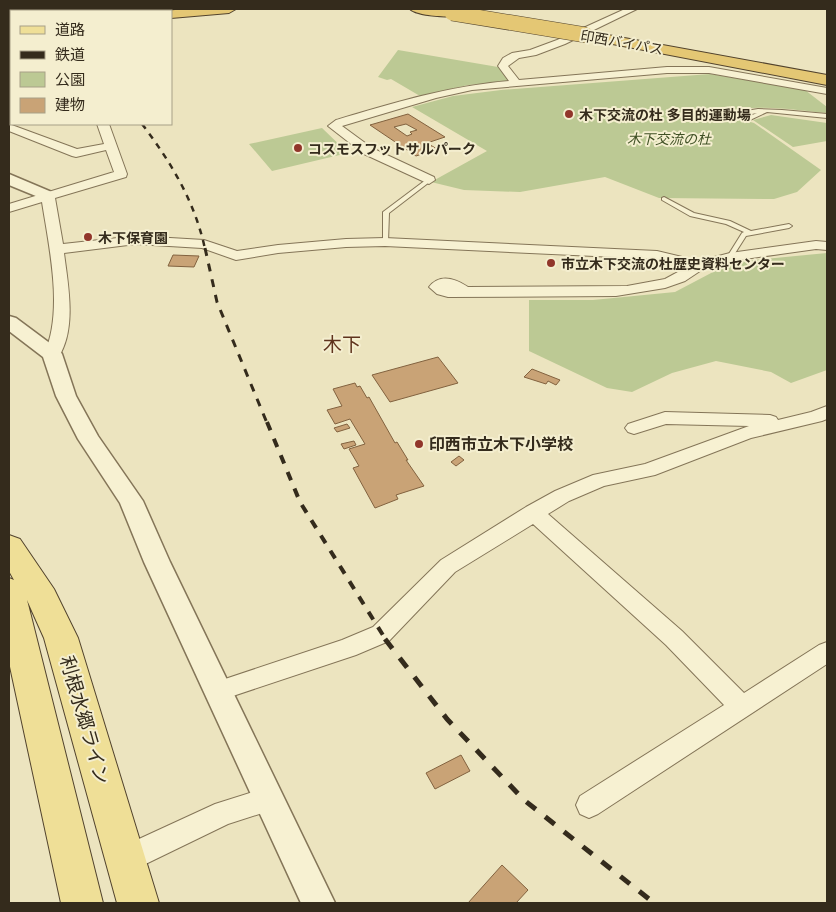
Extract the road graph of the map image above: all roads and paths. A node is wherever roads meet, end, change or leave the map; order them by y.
1 (229, 9) edge
2 (416, 9) edge
3 (632, 9) edge
4 (172, 14) edge
5 (827, 80) edge
6 (516, 83) junction
7 (827, 91) edge
8 (766, 111) dead end
9 (827, 116) edge
10 (103, 125) edge
11 (9, 127) edge
12 (110, 146) junction
13 (9, 179) edge
14 (429, 180) joint
15 (48, 196) junction
16 (664, 199) dead end
17 (9, 208) edge
18 (788, 226) dead end
19 (751, 233) junction
20 (385, 242) junction
21 (827, 246) edge
22 (57, 249) junction
23 (730, 257) junction
24 (698, 266) junction
25 (465, 292) dead end
26 (9, 322) edge
27 (52, 354) junction
28 (827, 412) edge
29 (801, 420) junction
30 (634, 428) dead end
31 (533, 512) junction
32 (9, 547) edge
33 (9, 591) edge
34 (827, 652) edge
35 (218, 691) junction
36 (741, 706) junction
37 (269, 799) junction
38 (589, 805) dead end
39 (125, 860) junction
40 (82, 903) edge
41 (138, 903) edge
42 (318, 903) edge

1 - 4 highway
2 - 5 highway, 印西バイパス, bridge
3 - 6 street
6 - 7 street
6 - 14 street
8 - 9 lane
10 - 12 street
11 - 12 street
12 - 15 street
13 - 15 street
14 - 20 lane
15 - 17 street
15 - 22 street
16 - 19 lane
18 - 19 lane
19 - 23 lane
20 - 22 street
20 - 24 street
21 - 23 street
22 - 27 street
23 - 24 street
24 - 25 street
26 - 27 street
27 - 35 street
28 - 29 street
29 - 30 street
29 - 31 street
31 - 35 street
31 - 36 street
32 - 39 main road, 利根水郷ライン
33 - 40 main road
34 - 36 street
35 - 37 street
36 - 38 street
37 - 39 street
37 - 42 street
39 - 41 main road, 利根水郷ライン

